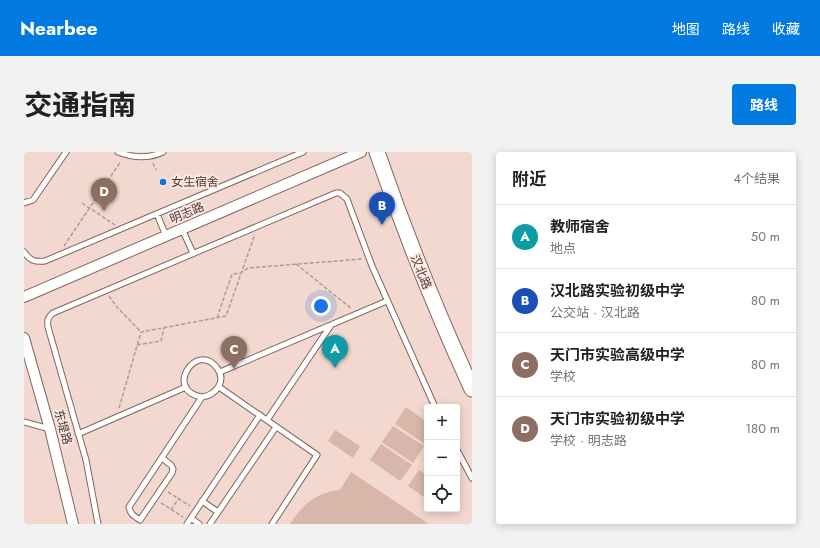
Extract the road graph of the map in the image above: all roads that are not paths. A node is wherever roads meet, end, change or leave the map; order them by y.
1 (66, 152) edge
2 (118, 152) edge
3 (163, 152) edge
4 (303, 152) edge
5 (361, 152) edge
6 (377, 152) edge
7 (24, 203) edge
8 (157, 214) junction
9 (182, 229) junction
10 (166, 236) junction
11 (24, 252) edge
12 (193, 253) junction
13 (24, 297) edge
14 (387, 301) junction
15 (331, 325) junction
16 (24, 338) edge
17 (220, 372) junction
18 (186, 387) junction
19 (219, 387) junction
20 (472, 389) edge
21 (202, 397) junction
22 (434, 404) edge
23 (260, 415) junction
24 (266, 420) junction
25 (24, 422) edge
26 (276, 427) junction
27 (50, 429) junction
28 (78, 434) junction
29 (460, 456) edge
30 (162, 458) junction
31 (472, 478) edge
32 (202, 501) junction
33 (218, 512) junction
34 (189, 521) edge
35 (138, 522) edge
36 (72, 524) edge
37 (98, 524) edge
38 (199, 524) edge
39 (210, 524) edge
40 (272, 524) edge

1 - 7 lane
2 - 3 lane
4 - 8 lane
5 - 9 street, 明志路
6 - 20 main road, 汉北路
8 - 10 lane
8 - 11 lane
9 - 10 street, 明志路
9 - 12 lane
10 - 13 street, 明志路
12 - 14 lane
12 - 28 lane
14 - 15 lane
14 - 22 lane
15 - 17 lane
15 - 24 lane
16 - 27 street, 东堤路
17 - 18 lane
17 - 19 lane
18 - 21 lane
18 - 28 lane
19 - 21 lane
19 - 23 lane
21 - 30 lane
23 - 24 lane
23 - 32 lane
24 - 26 lane
25 - 27 lane
26 - 33 lane
26 - 40 lane
27 - 36 street, 东堤路
28 - 37 lane
29 - 31 lane
30 - 35 lane
30 - 35 lane
32 - 33 lane
32 - 34 lane
33 - 39 lane
34 - 38 lane

